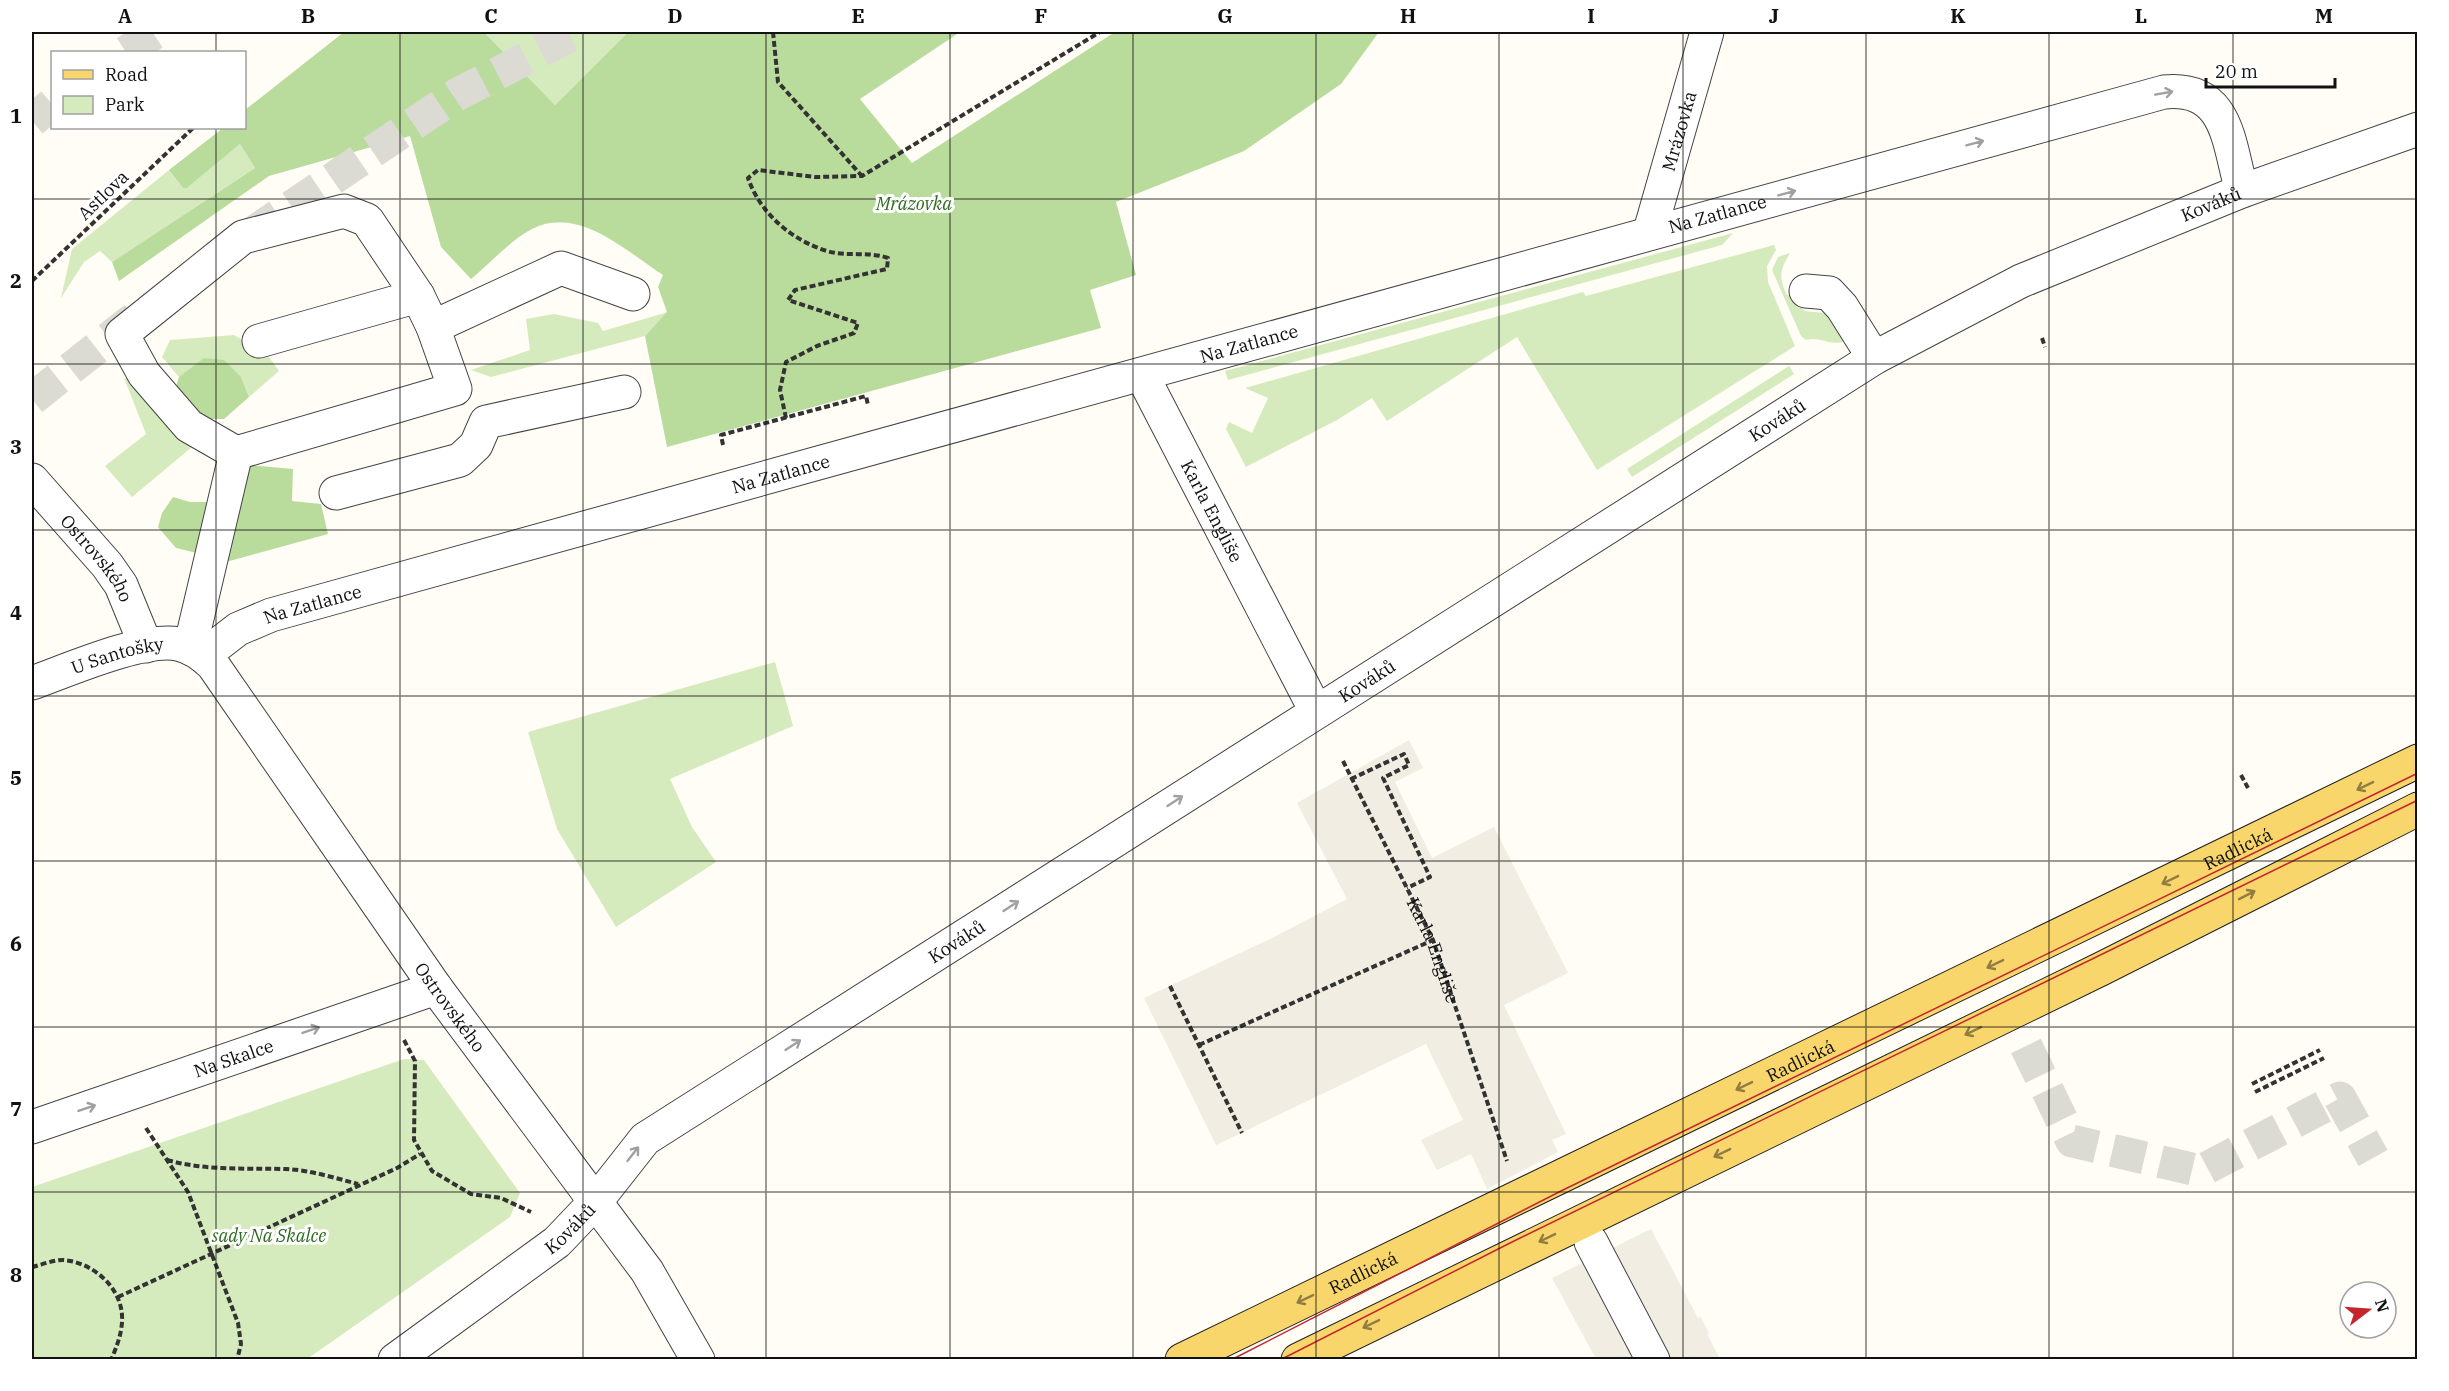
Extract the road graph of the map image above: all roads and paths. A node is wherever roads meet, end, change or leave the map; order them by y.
1 (773, 32) edge
2 (1100, 32) edge
3 (1707, 32) edge
4 (192, 129) edge
5 (2418, 129) edge
6 (862, 176) junction
7 (2242, 191) junction
8 (1650, 231) junction
9 (32, 281) edge
10 (1806, 291) dead end
11 (633, 294) dead end
12 (418, 296) junction
13 (433, 327) junction
14 (2042, 338) dead end
15 (259, 341) dead end
16 (2045, 347) dead end
17 (1874, 358) junction
18 (1142, 375) junction
19 (455, 389) junction
20 (624, 392) dead end
21 (868, 405) dead end
22 (786, 418) junction
23 (486, 422) junction
24 (723, 445) dead end
25 (236, 453) junction
26 (32, 480) edge
27 (336, 493) dead end
28 (146, 646) junction
29 (197, 652) junction
30 (32, 683) edge
31 (1316, 711) junction
32 (1343, 761) dead end
33 (2418, 761) edge
34 (2241, 775) dead end
35 (1351, 779) junction
36 (2248, 788) dead end
37 (2418, 809) edge
38 (1407, 888) junction
39 (1433, 940) junction
40 (1170, 986) dead end
41 (436, 988) junction
42 (403, 1040) dead end
43 (1199, 1045) junction
44 (2320, 1050) dead end
45 (2324, 1058) dead end
46 (2252, 1084) dead end
47 (2255, 1092) dead end
48 (32, 1127) edge
49 (146, 1127) dead end
50 (1242, 1133) dead end
51 (1500, 1148) dead end
52 (420, 1154) junction
53 (167, 1160) junction
54 (358, 1184) junction
55 (597, 1200) junction
56 (535, 1214) dead end
57 (1591, 1242) dead end
58 (212, 1255) junction
59 (32, 1267) edge
60 (118, 1297) junction
61 (111, 1359) edge
62 (237, 1359) edge
63 (395, 1359) edge
64 (698, 1359) edge
65 (1182, 1359) edge
66 (1298, 1359) edge
67 (1653, 1359) edge

1 - 6 path
2 - 6 path
3 - 8 street, Mrázovka
4 - 9 path, Astlova
5 - 7 street, Kováků
6 - 22 path
8 -> 7 street, Na Zatlance
7 - 17 street, Kováků
8 - 18 street, Na Zatlance
10 - 17 street
11 - 13 street
12 - 13 street
12 - 15 street
12 - 25 street
13 - 19 street
14 - 16 path
17 - 31 street, Kováků
18 - 29 street, Na Zatlance
18 - 31 street, Karla Engliše
19 - 23 street
19 - 25 street
20 - 23 street
21 - 22 path
22 - 24 path
23 - 27 street
25 - 29 street
26 - 28 street, Ostrovského
28 - 29 street, U Santošky
28 - 30 street, U Santošky
29 - 41 street, Ostrovského
55 -> 31 street, Kováků
32 - 35 path, Karla Engliše
33 -> 65 main road, Radlická
34 - 36 path
35 - 38 path, Karla Engliše
35 - 38 path
37 - 66 main road
38 - 39 path, Karla Engliše
39 - 43 path
39 - 51 path, Karla Engliše
40 - 43 path
48 -> 41 street, Na Skalce
41 - 55 street, Ostrovského
42 - 52 path
43 - 50 path
44 - 46 path
45 - 47 path
49 - 53 path
52 - 54 path
52 - 56 path
53 - 54 path
53 - 58 path
54 - 58 path
55 - 63 street, Kováků
55 - 64 street, Ostrovského
57 - 67 street
58 - 60 path
58 - 62 path
59 - 60 path
60 - 61 path

